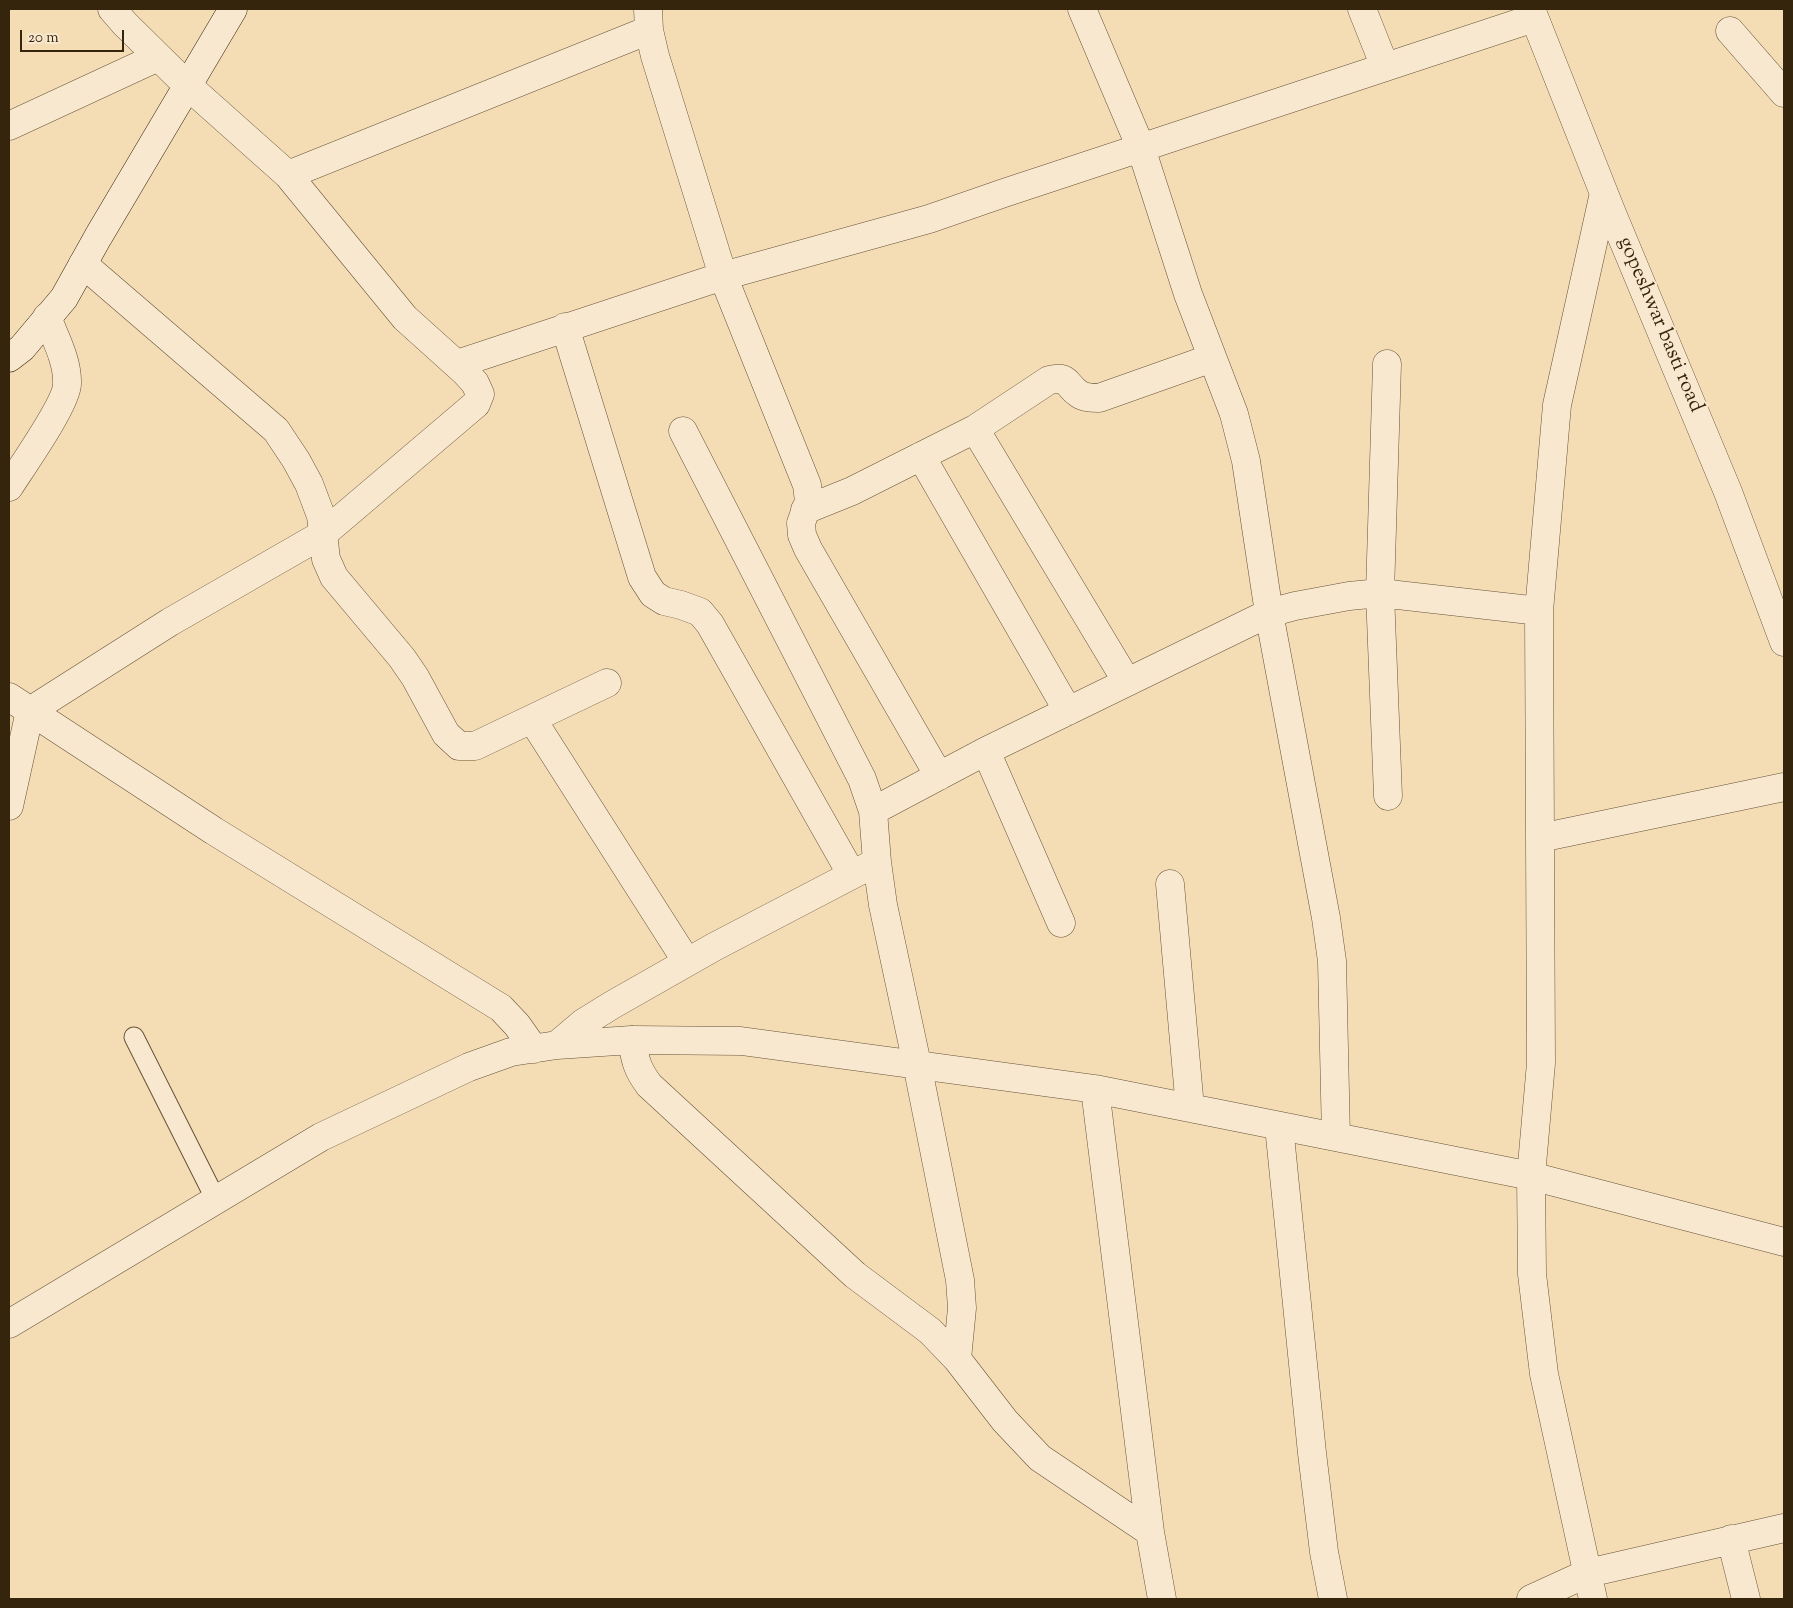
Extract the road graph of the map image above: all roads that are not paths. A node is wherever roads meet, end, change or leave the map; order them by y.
1 (112, 9) edge
2 (233, 9) edge
3 (1082, 9) edge
4 (1362, 9) edge
5 (1533, 13) edge
6 (648, 19) edge
7 (1730, 31) dead end
8 (158, 57) junction
9 (1385, 67) junction
10 (187, 85) junction
11 (1784, 93) edge
12 (9, 126) edge
13 (1141, 148) junction
14 (288, 175) junction
15 (1604, 193) junction
16 (83, 264) junction
17 (723, 276) junction
18 (47, 317) junction
19 (565, 327) junction
20 (9, 358) edge
21 (1212, 358) junction
22 (456, 364) junction
23 (1386, 364) dead end
24 (975, 429) junction
25 (683, 431) dead end
26 (921, 456) junction
27 (9, 487) edge
28 (805, 510) junction
29 (323, 534) junction
30 (1380, 593) junction
31 (1539, 611) junction
32 (1269, 613) junction
33 (1782, 629) edge
34 (1127, 682) junction
35 (606, 683) dead end
36 (19, 704) edge
37 (1068, 711) junction
38 (532, 719) junction
39 (986, 752) junction
40 (939, 776) junction
41 (1784, 788) edge
42 (1388, 796) dead end
43 (9, 806) edge
44 (873, 810) junction
45 (1540, 838) junction
46 (877, 862) junction
47 (852, 875) junction
48 (1170, 884) dead end
49 (1061, 923) dead end
50 (687, 962) junction
51 (134, 1037) dead end
52 (632, 1040) junction
53 (546, 1047) junction
54 (917, 1064) junction
55 (1095, 1089) junction
56 (1190, 1108) junction
57 (1279, 1126) junction
58 (1336, 1137) junction
59 (1531, 1176) junction
60 (216, 1200) junction
61 (1784, 1242) edge
62 (9, 1324) edge
63 (957, 1359) junction
64 (1784, 1528) edge
65 (1150, 1532) junction
66 (1731, 1539) junction
67 (1588, 1573) junction
68 (1162, 1599) edge
69 (1333, 1599) edge
70 (1531, 1599) edge
71 (1593, 1599) edge
72 (1746, 1599) edge

1 - 8 street
2 - 10 street
3 - 13 street
4 - 9 street
5 - 9 street
5 - 15 street, gopeshwar basti road
6 - 14 street
6 - 17 street
7 - 11 street
8 - 10 street
8 - 12 street
9 - 13 street
10 - 14 street
10 - 16 street
13 - 17 street
13 - 21 street
14 - 22 street
15 - 31 street
15 - 33 street, gopeshwar basti road
16 - 18 street
16 - 29 street
17 - 19 street
17 - 28 street
18 - 20 street
18 - 27 street
19 - 22 street
19 - 47 street
21 - 24 street
21 - 32 street
22 - 29 street
23 - 30 street
24 - 26 street
24 - 34 street
25 - 44 street
26 - 28 street
26 - 37 street
28 - 40 street
29 - 36 street
29 - 38 street
30 - 31 street
30 - 32 street
30 - 42 street
31 - 45 street
32 - 34 street
32 - 58 street
34 - 37 street
35 - 38 street
36 - 43 street
36 - 53 street
37 - 39 street
38 - 50 street
39 - 40 street
39 - 49 street
40 - 44 street
41 - 45 street
44 - 46 street
45 - 59 street
46 - 47 street
46 - 54 street
47 - 50 street
48 - 56 street
50 - 53 street
51 - 60 lane
52 - 53 street
52 - 54 street
52 - 63 street
53 - 60 street
54 - 55 street
54 - 63 street
55 - 56 street
55 - 65 street
56 - 57 street
57 - 58 street
57 - 69 street
58 - 59 street
59 - 61 street
59 - 67 street
60 - 62 street
63 - 65 street
64 - 66 street
65 - 68 street
66 - 67 street
66 - 72 street
67 - 70 street
67 - 71 street

